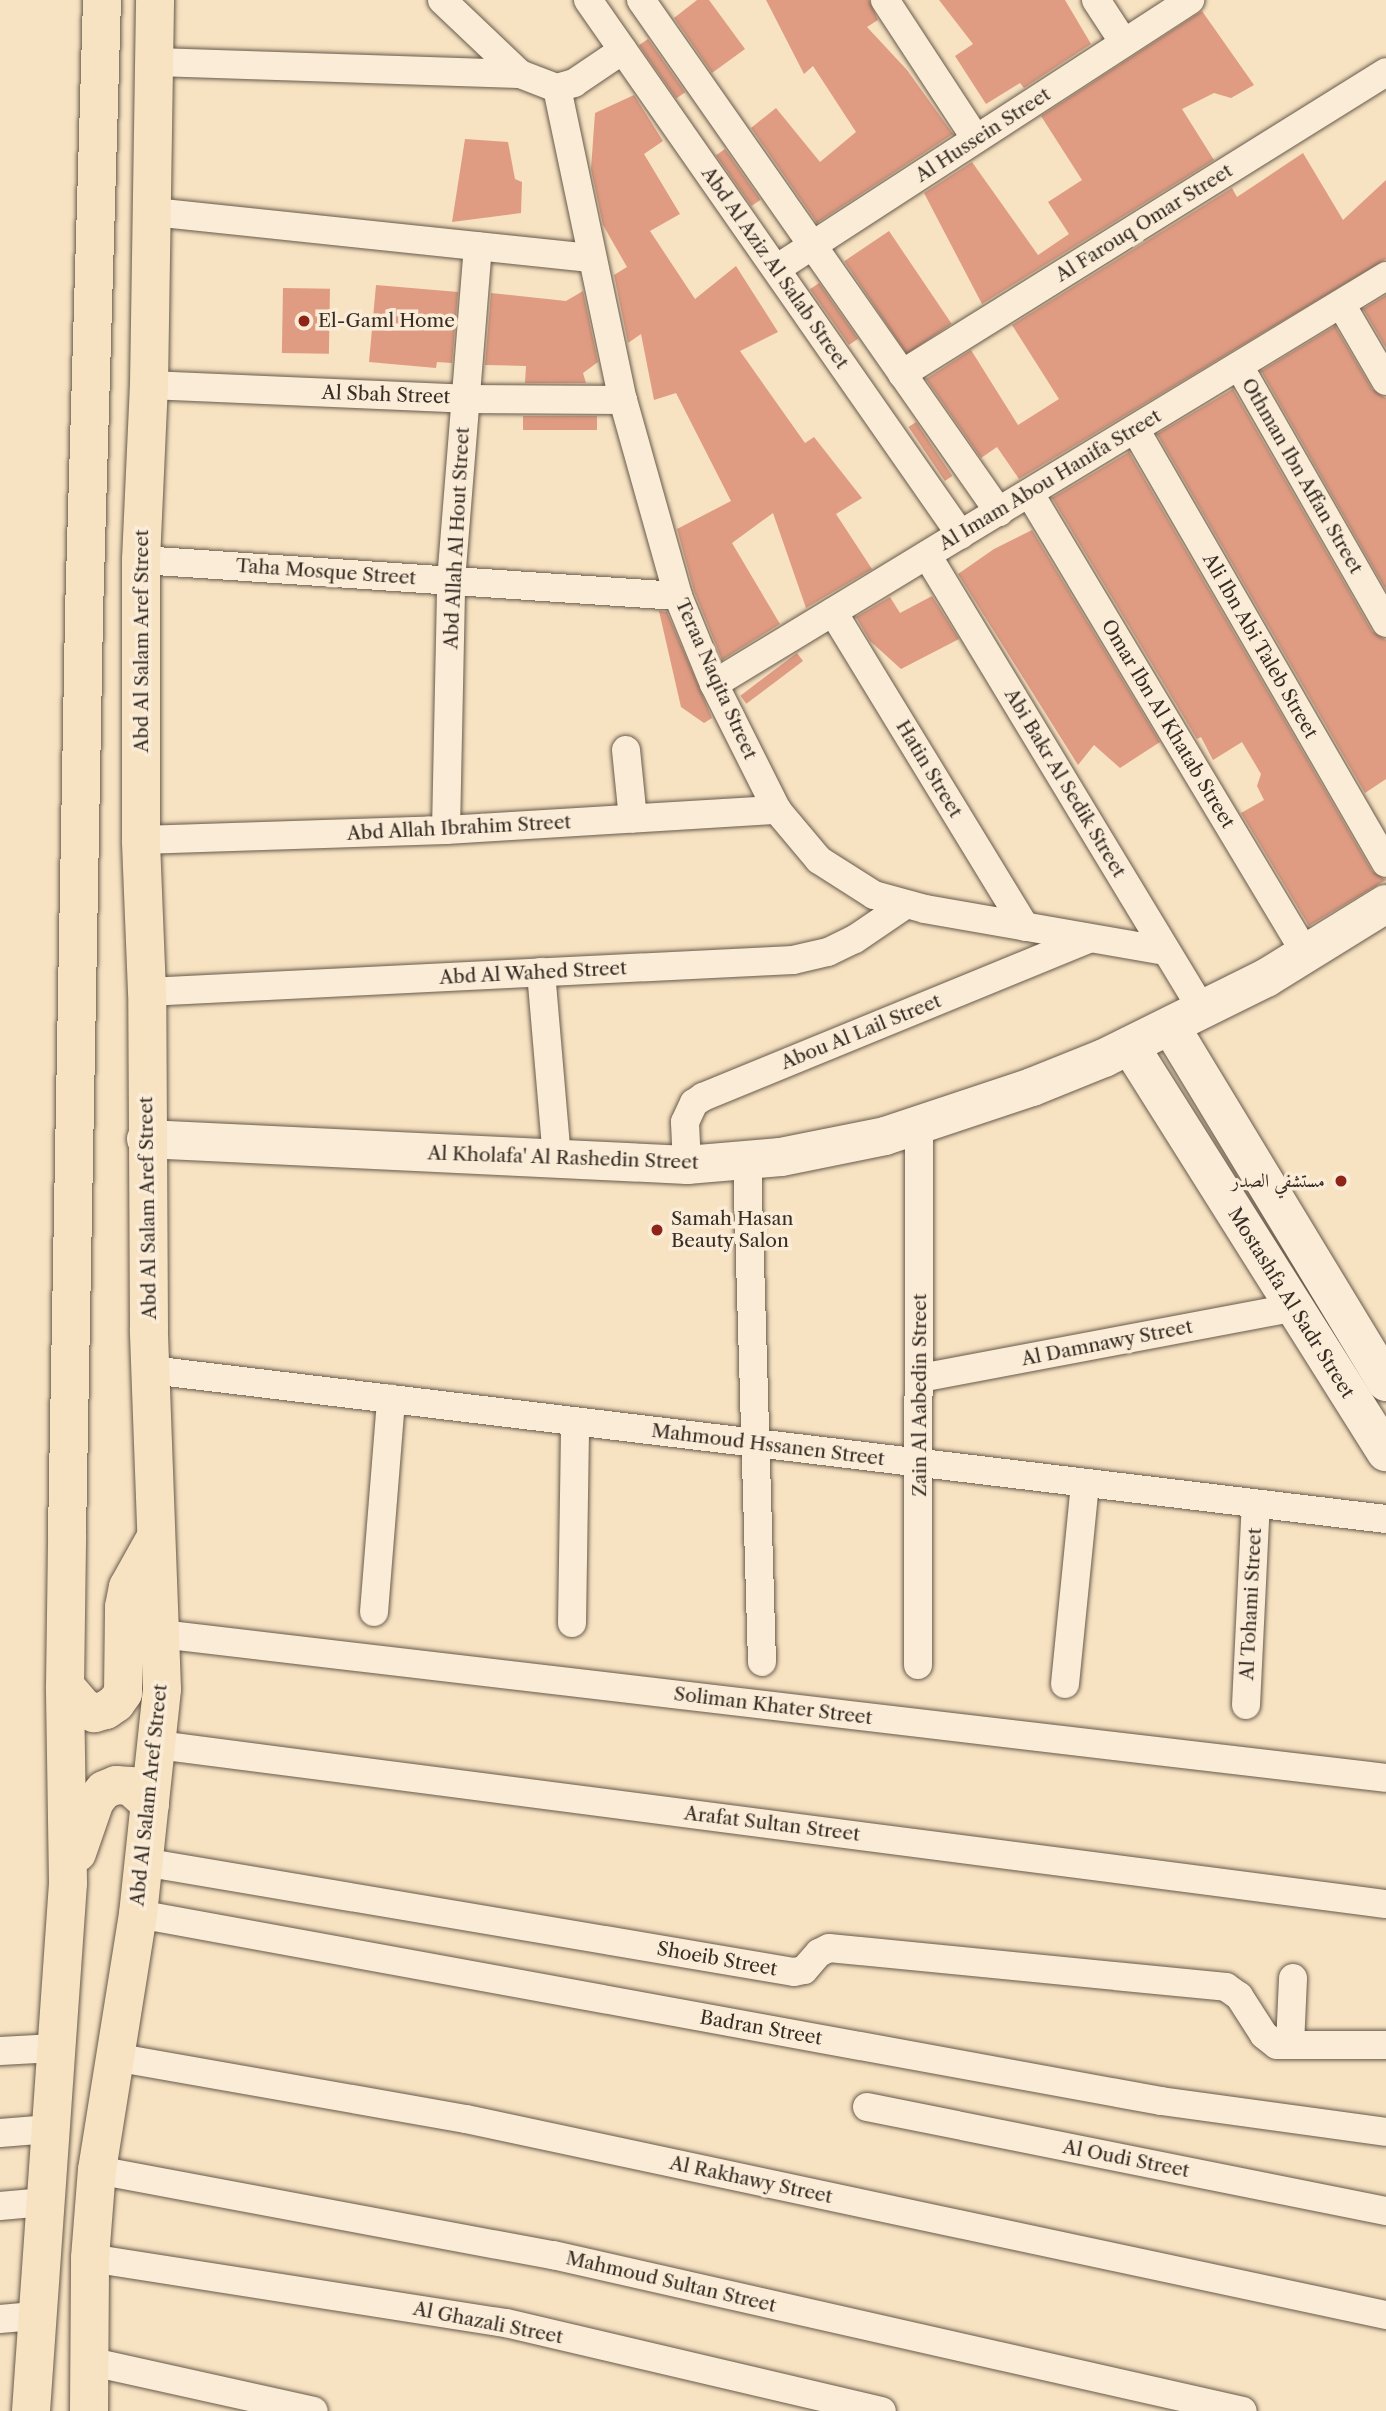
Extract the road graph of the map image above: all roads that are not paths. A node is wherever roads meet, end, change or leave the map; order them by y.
1 (102, 0) edge
2 (155, 0) edge
3 (442, 0) edge
4 (588, 0) edge
5 (641, 0) edge
6 (885, 0) edge
7 (1096, 0) edge
8 (1190, 0) edge
9 (1124, 43) junction
10 (623, 50) junction
11 (155, 62) junction
12 (1386, 72) edge
13 (520, 74) junction
14 (557, 88) junction
15 (976, 139) junction
16 (153, 212) junction
17 (813, 245) junction
18 (478, 246) junction
19 (591, 258) junction
20 (776, 269) junction
21 (1386, 276) edge
22 (1340, 304) junction
23 (1239, 366) junction
24 (902, 374) junction
25 (1386, 381) edge
26 (149, 386) junction
27 (466, 398) junction
28 (623, 400) junction
29 (1135, 429) junction
30 (1030, 494) junction
31 (999, 512) junction
32 (961, 535) junction
33 (927, 555) junction
34 (141, 560) junction
35 (452, 580) junction
36 (678, 596) junction
37 (833, 612) junction
38 (1386, 624) edge
39 (714, 684) junction
40 (626, 750) dead end
41 (778, 810) junction
42 (633, 818) junction
43 (446, 830) junction
44 (141, 840) junction
45 (1386, 863) edge
46 (1386, 904) edge
47 (905, 905) junction
48 (1025, 927) junction
49 (1089, 939) junction
50 (1165, 951) junction
51 (1306, 954) junction
52 (541, 972) junction
53 (147, 992) junction
54 (1187, 1019) junction
55 (1130, 1046) junction
56 (919, 1125) junction
57 (146, 1139) junction
58 (557, 1159) junction
59 (747, 1160) junction
60 (687, 1165) junction
61 (1293, 1308) junction
62 (150, 1370) junction
63 (921, 1378) junction
64 (1386, 1382) edge
65 (391, 1399) junction
66 (575, 1422) junction
67 (755, 1444) junction
68 (1386, 1452) edge
69 (920, 1464) junction
70 (1085, 1483) junction
71 (1256, 1504) junction
72 (1386, 1519) edge
73 (156, 1537) junction
74 (374, 1612) dead end
75 (572, 1623) dead end
76 (160, 1634) junction
77 (762, 1662) dead end
78 (918, 1665) dead end
79 (1065, 1684) dead end
80 (65, 1686) junction
81 (1246, 1705) dead end
82 (158, 1745) junction
83 (1386, 1778) edge
84 (150, 1804) junction
85 (143, 1862) junction
86 (68, 1883) junction
87 (1386, 1904) edge
88 (138, 1914) junction
89 (1293, 1978) dead end
90 (1290, 2045) junction
91 (1386, 2045) edge
92 (55, 2048) junction
93 (0, 2051) edge
94 (114, 2057) junction
95 (867, 2107) dead end
96 (50, 2129) junction
97 (1386, 2132) edge
98 (0, 2133) edge
99 (97, 2170) junction
100 (45, 2202) junction
101 (0, 2206) edge
102 (1386, 2211) edge
103 (90, 2258) junction
104 (1386, 2315) edge
105 (18, 2317) edge
106 (88, 2361) junction
107 (31, 2411) edge
108 (89, 2411) edge
109 (314, 2411) edge
110 (882, 2411) edge
111 (1243, 2411) edge

1 - 80 main road
2 - 11 main road, Abd Al Salam Aref Street
3 - 13 street
4 - 10 street, Abd Al Aziz Al Salab Street
5 - 17 street
6 - 15 street
7 - 9 street
8 - 9 street, Al Hussein Street
9 - 15 street, Al Hussein Street
10 - 14 street
10 - 20 street, Abd Al Aziz Al Salab Street
11 - 13 street
11 - 16 main road, Abd Al Salam Aref Street
12 - 24 street, Al Farouq Omar Street
13 - 14 street
14 - 19 street, Teraa Naqita Street
15 - 17 street, Al Hussein Street
16 - 18 street
16 - 26 main road, Abd Al Salam Aref Street
17 - 20 street, Al Hussein Street
17 - 24 street
18 - 19 street
18 - 27 street, Abd Allah Al Hout Street
19 - 28 street, Teraa Naqita Street
20 - 32 street, Abd Al Aziz Al Salab Street
21 - 22 street, Al Imam Abou Hanifa Street
22 - 23 street, Al Imam Abou Hanifa Street
22 - 25 street
23 - 29 street, Al Imam Abou Hanifa Street
23 - 38 street, Othman Ibn Affan Street
24 - 31 street
26 - 27 street, Al Sbah Street
26 - 34 main road, Abd Al Salam Aref Street
27 - 28 street, Al Sbah Street
27 - 35 street, Abd Allah Al Hout Street
28 - 36 street, Teraa Naqita Street
29 - 30 street, Al Imam Abou Hanifa Street
29 - 45 street, Ali Ibn Abi Taleb Street
30 - 31 street, Al Imam Abou Hanifa Street
30 - 51 street, Omar Ibn Al Khatab Street
31 - 32 street, Al Imam Abou Hanifa Street
32 - 33 street, Al Imam Abou Hanifa Street
33 - 37 street, Al Imam Abou Hanifa Street
33 - 50 street, Abi Bakr Al Sedik Street
34 - 35 street, Taha Mosque Street
34 - 44 main road, Abd Al Salam Aref Street
35 - 36 street, Taha Mosque Street
35 - 43 street, Abd Allah Al Hout Street
36 - 39 street, Teraa Naqita Street
37 - 39 street, Al Imam Abou Hanifa Street
37 - 48 street, Hatin Street
39 - 41 street, Teraa Naqita Street
40 - 42 street
41 - 42 street, Abd Allah Ibrahim Street
41 - 47 street, Teraa Naqita Street
42 - 43 street, Abd Allah Ibrahim Street
43 - 44 street, Abd Allah Ibrahim Street
44 - 53 main road, Abd Al Salam Aref Street
46 - 51 main road, Al Kholafa' Al Rashedin Street
47 - 48 street, Teraa Naqita Street
47 - 52 street, Abd Al Wahed Street
48 - 49 street, Teraa Naqita Street
49 - 50 street, Teraa Naqita Street
49 - 60 street, Abou Al Lail Street
50 - 54 street, Abi Bakr Al Sedik Street
51 - 54 main road, Al Kholafa' Al Rashedin Street
52 - 53 street, Abd Al Wahed Street
52 - 58 street
53 - 57 main road, Abd Al Salam Aref Street
54 - 55 main road, Al Kholafa' Al Rashedin Street
54 - 64 main road, Mostashfa Al Sadr Street
55 - 56 main road, Al Kholafa' Al Rashedin Street
55 - 61 main road, Mostashfa Al Sadr Street
56 - 59 main road, Al Kholafa' Al Rashedin Street
56 - 63 street, Zain Al Aabedin Street
57 - 58 main road, Al Kholafa' Al Rashedin Street
57 - 62 main road, Abd Al Salam Aref Street
58 - 60 main road, Al Kholafa' Al Rashedin Street
59 - 60 main road, Al Kholafa' Al Rashedin Street
59 - 67 street
61 - 63 street, Al Damnawy Street
61 - 68 main road, Mostashfa Al Sadr Street
62 - 65 street, Mahmoud Hssanen Street
62 - 73 main road, Abd Al Salam Aref Street
63 - 69 street, Zain Al Aabedin Street
65 - 66 street, Mahmoud Hssanen Street
65 - 74 street
66 - 67 street, Mahmoud Hssanen Street
66 - 75 street
67 - 69 street, Mahmoud Hssanen Street
67 - 77 street
69 - 70 street, Mahmoud Hssanen Street
69 - 78 street, Zain Al Aabedin Street
70 - 71 street, Mahmoud Hssanen Street
70 - 79 street
71 - 72 street, Mahmoud Hssanen Street
71 - 81 street, Al Tohami Street
73 - 76 main road, Abd Al Salam Aref Street
73 - 80 main road
76 - 82 main road, Abd Al Salam Aref Street
76 - 83 street, Soliman Khater Street
80 - 86 main road
82 - 84 main road, Abd Al Salam Aref Street
82 - 87 street, Arafat Sultan Street
84 - 85 main road, Abd Al Salam Aref Street
84 - 86 main road
85 - 88 main road, Abd Al Salam Aref Street
85 - 90 street, Shoeib Street
86 - 92 main road
88 - 94 main road, Abd Al Salam Aref Street
88 - 97 street, Badran Street
89 - 90 street
90 - 91 street, Shoeib Street
92 - 93 street
92 - 96 main road
94 - 99 main road, Abd Al Salam Aref Street
94 - 104 street, Al Rakhawy Street
95 - 102 street, Al Oudi Street
96 - 98 street
96 - 100 main road
99 - 103 main road, Abd Al Salam Aref Street
99 - 111 street, Mahmoud Sultan Street
100 - 101 street
100 - 105 main road
103 - 106 main road, Abd Al Salam Aref Street
103 - 110 street, Al Ghazali Street
105 - 107 main road
106 - 108 main road, Abd Al Salam Aref Street
106 - 109 street

